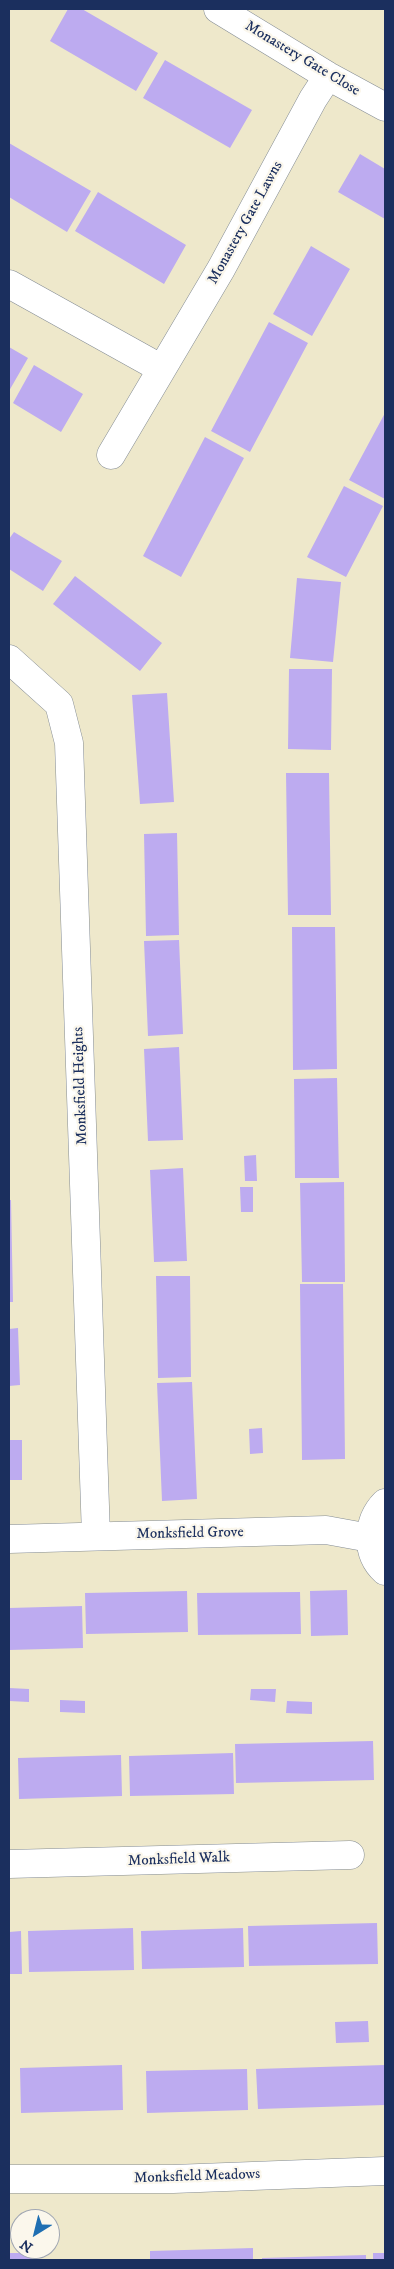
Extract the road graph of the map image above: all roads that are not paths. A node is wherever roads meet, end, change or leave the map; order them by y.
1 (218, 9) edge
2 (328, 76) junction
3 (385, 107) edge
4 (9, 284) edge
5 (162, 369) junction
6 (111, 454) dead end
7 (9, 659) edge
8 (385, 1503) edge
9 (96, 1536) junction
10 (370, 1538) junction
11 (9, 1539) edge
12 (385, 1571) edge
13 (350, 1855) dead end
14 (9, 1864) edge
15 (385, 2171) edge
16 (9, 2179) edge

1 - 2 street, Monastery Gate Close
2 - 3 street, Monastery Gate Close
2 - 5 street, Monastery Gate Lawns
4 - 5 street
5 - 6 street, Monastery Gate Lawns
7 - 9 street, Monksfield Heights
8 - 10 street
9 - 10 street, Monksfield Grove
9 - 11 street, Monksfield Grove
10 - 12 street
13 - 14 street, Monksfield Walk
15 - 16 street, Monksfield Meadows

